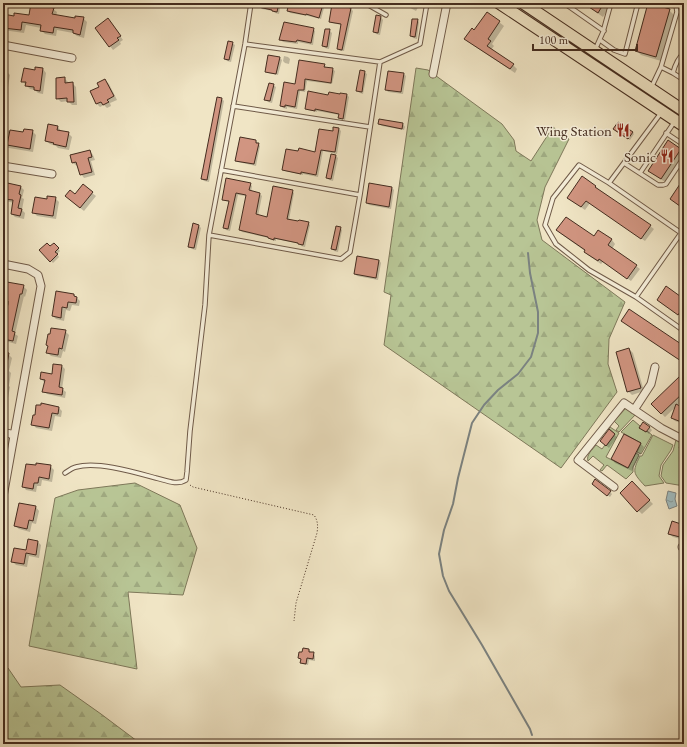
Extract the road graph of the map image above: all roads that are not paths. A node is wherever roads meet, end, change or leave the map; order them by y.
1 (251, 3) edge
2 (365, 3) edge
3 (427, 3) edge
4 (447, 3) edge
5 (499, 3) edge
6 (564, 3) edge
7 (611, 3) edge
8 (638, 3) edge
9 (673, 3) edge
10 (527, 4) edge
11 (386, 15) dead end
12 (604, 31) junction
13 (600, 40) junction
14 (245, 44) junction
15 (3, 45) edge
16 (595, 51) junction
17 (684, 53) edge
18 (72, 58) dead end
19 (380, 62) junction
20 (661, 67) junction
21 (673, 73) junction
22 (433, 74) dead end
23 (684, 80) edge
24 (650, 88) junction
25 (233, 106) junction
26 (684, 111) edge
27 (662, 112) junction
28 (679, 123) edge
29 (370, 127) junction
30 (666, 133) junction
31 (684, 145) edge
32 (684, 157) edge
33 (624, 163) junction
34 (3, 166) edge
35 (221, 170) junction
36 (640, 173) junction
37 (52, 174) dead end
38 (609, 183) junction
39 (360, 195) junction
40 (683, 234) edge
41 (209, 235) junction
42 (3, 264) edge
43 (636, 297) junction
44 (684, 331) edge
45 (655, 368) dead end
46 (634, 410) junction
47 (3, 432) edge
48 (14, 435) junction
49 (684, 440) edge
50 (65, 473) dead end
51 (614, 487) dead end
52 (3, 497) edge

1 - 14 lane
2 - 11 lane
3 - 19 lane
4 - 22 street
5 - 27 main road
6 - 12 lane
7 - 12 lane
8 - 13 lane
9 - 20 lane
10 - 16 main road
12 - 13 lane
13 - 16 lane
14 - 19 lane
14 - 25 lane
15 - 18 street
16 - 24 main road
17 - 21 lane
19 - 29 lane
20 - 21 lane
20 - 24 lane
21 - 23 lane
24 - 26 main road
25 - 29 lane
25 - 35 lane
27 - 28 main road
27 - 33 lane
28 - 30 lane
29 - 39 lane
30 - 31 lane
30 - 36 lane
32 - 36 lane
33 - 36 lane
33 - 38 lane
34 - 37 street
35 - 39 lane
35 - 41 lane
38 - 40 lane
38 - 43 lane
39 - 41 lane
40 - 43 lane
41 - 50 lane
42 - 48 street
43 - 44 lane
45 - 46 street
46 - 49 street
46 - 51 street
47 - 48 street
48 - 52 street

